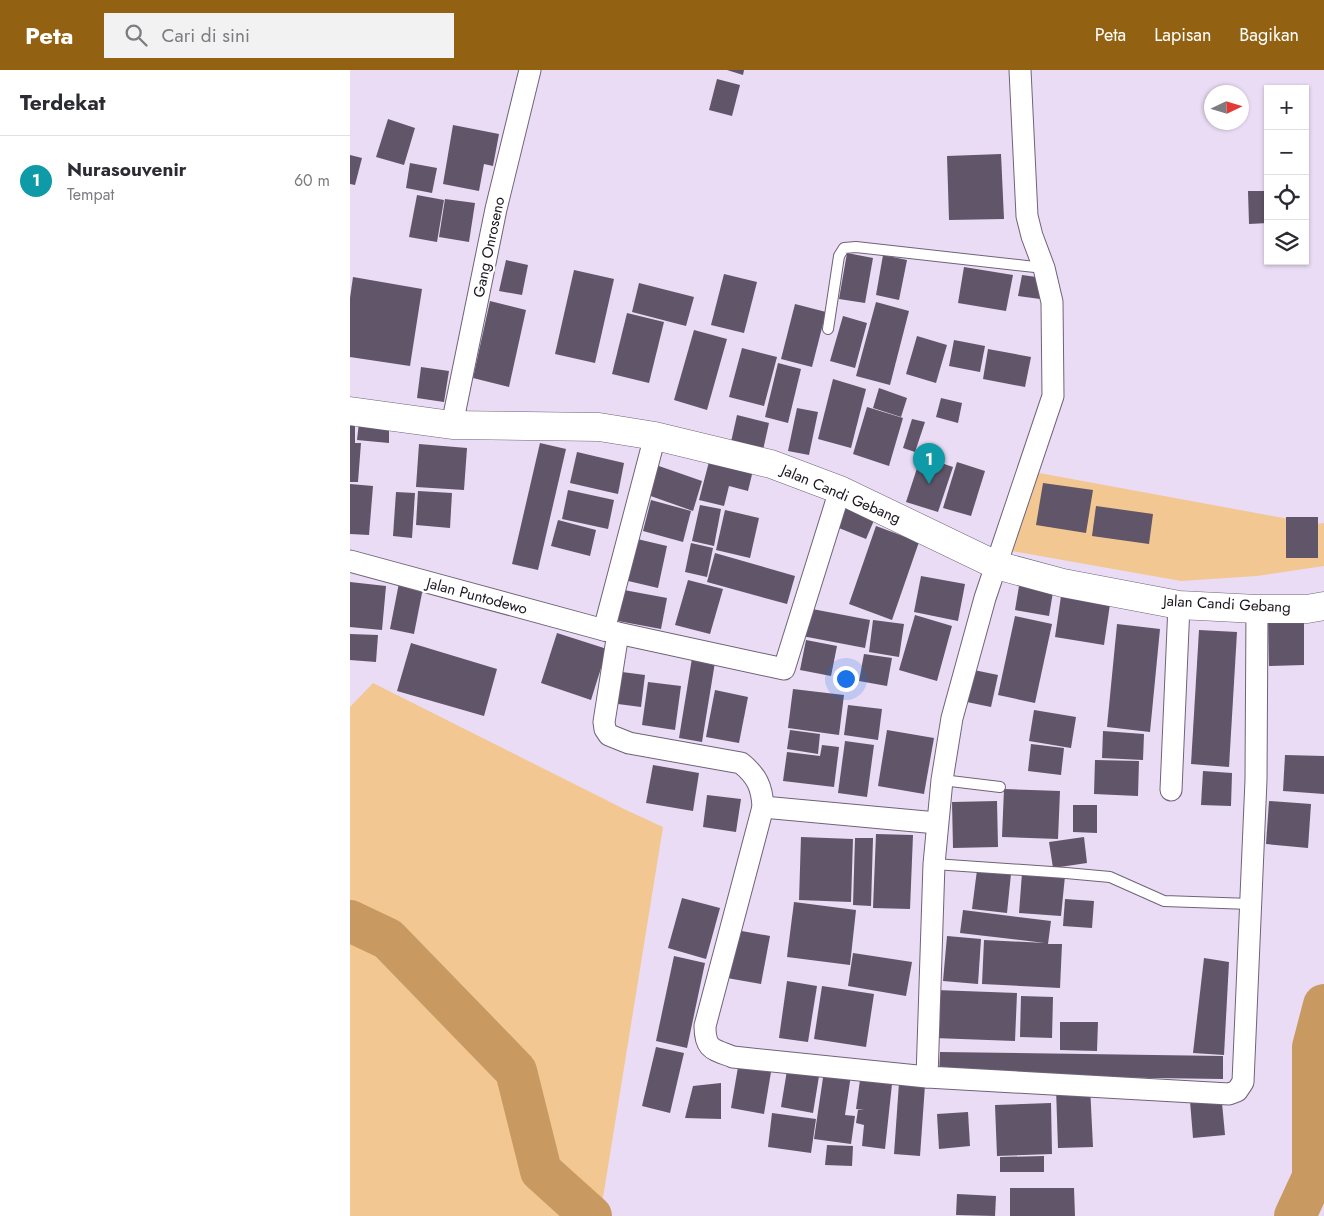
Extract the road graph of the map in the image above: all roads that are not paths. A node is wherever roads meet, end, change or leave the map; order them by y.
1 (530, 70) edge
2 (1020, 70) edge
3 (1044, 268) junction
4 (828, 329) dead end
5 (350, 411) edge
6 (452, 425) junction
7 (655, 436) junction
8 (840, 490) junction
9 (350, 561) edge
10 (996, 565) junction
11 (1180, 605) junction
12 (1324, 606) edge
13 (1257, 609) junction
14 (611, 632) junction
15 (942, 780) junction
16 (1000, 787) dead end
17 (1171, 790) dead end
18 (763, 807) junction
19 (937, 823) junction
20 (934, 864) junction
21 (1251, 904) junction
22 (927, 1077) junction

1 - 6 street, Gang Onroseno
2 - 3 street
3 - 4 lane
3 - 10 street
5 - 6 main road, Jalan Candi Gebang
6 - 7 main road, Jalan Candi Gebang
7 - 8 main road, Jalan Candi Gebang
7 - 14 street
8 - 10 main road, Jalan Candi Gebang
8 - 14 street, Jalan Puntodewo
9 - 14 street, Jalan Puntodewo
10 - 11 main road, Jalan Candi Gebang
10 - 15 street
11 - 13 main road, Jalan Candi Gebang
11 - 17 street
12 - 13 main road, Jalan Candi Gebang
13 - 21 street
14 - 18 street
15 - 16 lane
15 - 19 street
18 - 19 street
18 - 22 street
19 - 20 street
20 - 21 lane
20 - 22 street
21 - 22 street

